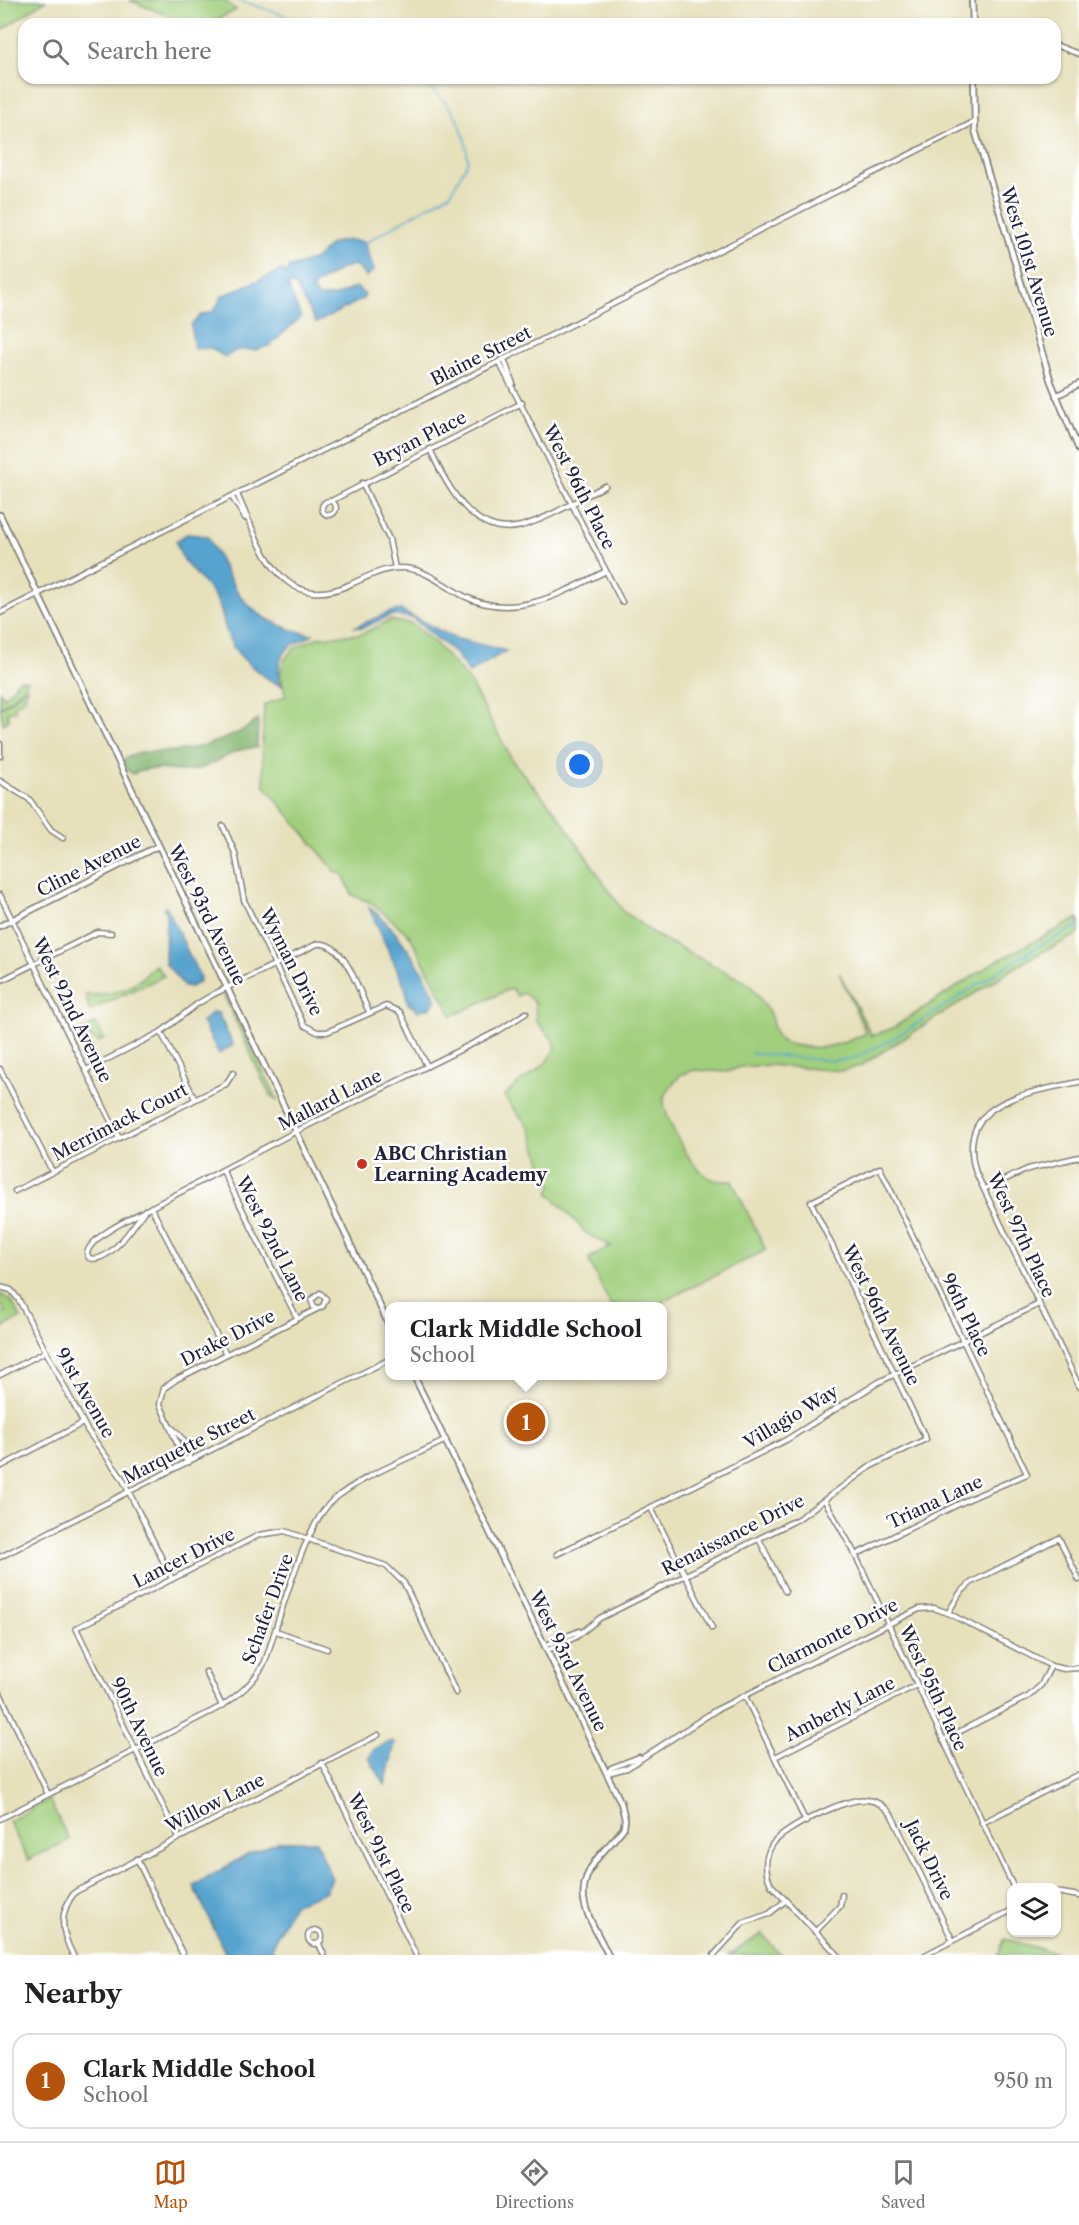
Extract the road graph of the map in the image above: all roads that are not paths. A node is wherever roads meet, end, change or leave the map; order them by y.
1 (972, 0) edge
2 (973, 18) edge
3 (1061, 47) edge
4 (1079, 54) edge
5 (974, 84) edge
6 (974, 122) junction
7 (504, 359) junction
8 (499, 362) junction
9 (513, 384) junction
10 (1079, 384) edge
11 (1056, 396) junction
12 (522, 403) junction
13 (430, 449) junction
14 (1079, 450) edge
15 (362, 483) junction
16 (605, 486) dead end
17 (237, 494) junction
18 (232, 497) junction
19 (331, 501) dead end
20 (572, 502) junction
21 (0, 515) edge
22 (246, 519) junction
23 (395, 568) junction
24 (606, 571) junction
25 (38, 594) junction
26 (622, 602) dead end
27 (0, 613) edge
28 (0, 744) edge
29 (0, 756) edge
30 (0, 781) edge
31 (223, 826) dead end
32 (63, 838) dead end
33 (158, 846) junction
34 (0, 895) edge
35 (12, 920) junction
36 (0, 926) edge
37 (111, 933) dead end
38 (34, 963) junction
39 (275, 964) junction
40 (0, 981) edge
41 (226, 988) junction
42 (369, 1012) junction
43 (526, 1013) dead end
44 (161, 1032) junction
45 (428, 1066) junction
46 (0, 1069) edge
47 (86, 1070) junction
48 (233, 1073) dead end
49 (1079, 1082) edge
50 (195, 1099) junction
51 (295, 1132) junction
52 (119, 1138) junction
53 (1079, 1157) edge
54 (880, 1168) joint
55 (223, 1171) junction
56 (52, 1172) junction
57 (984, 1189) junction
58 (15, 1191) dead end
59 (151, 1207) junction
60 (145, 1210) junction
61 (2, 1287) edge
62 (1039, 1304) junction
63 (315, 1310) junction
64 (385, 1317) edge
65 (297, 1318) junction
66 (963, 1341) junction
67 (45, 1352) junction
68 (226, 1354) junction
69 (385, 1362) edge
70 (894, 1374) junction
71 (0, 1375) edge
72 (416, 1380) edge
73 (1079, 1386) edge
74 (83, 1423) junction
75 (170, 1425) junction
76 (926, 1439) joint
77 (446, 1440) junction
78 (189, 1462) junction
79 (0, 1467) edge
80 (1027, 1474) joint
81 (129, 1492) junction
82 (825, 1501) junction
83 (651, 1508) junction
84 (308, 1539) junction
85 (759, 1539) junction
86 (557, 1554) dead end
87 (855, 1555) junction
88 (0, 1557) edge
89 (685, 1576) junction
90 (172, 1579) junction
91 (1079, 1580) edge
92 (784, 1591) dead end
93 (948, 1613) junction
94 (887, 1623) junction
95 (76, 1628) joint
96 (712, 1628) dead end
97 (276, 1631) junction
98 (547, 1648) junction
99 (327, 1649) dead end
100 (1052, 1666) junction
101 (1079, 1668) edge
102 (206, 1672) dead end
103 (917, 1685) junction
104 (0, 1693) edge
105 (456, 1693) dead end
106 (745, 1696) junction
107 (222, 1706) junction
108 (378, 1735) dead end
109 (943, 1740) junction
110 (135, 1751) junction
111 (775, 1757) junction
112 (322, 1763) junction
113 (608, 1773) junction
114 (1079, 1774) edge
115 (48, 1794) junction
116 (0, 1819) edge
117 (806, 1822) junction
118 (982, 1823) junction
119 (178, 1838) junction
120 (136, 1858) junction
121 (1012, 1883) edge
122 (1061, 1893) edge
123 (842, 1895) dead end
124 (1079, 1896) edge
125 (784, 1901) junction
126 (1007, 1912) edge
127 (815, 1932) junction
128 (952, 1939) junction
129 (319, 1944) dead end
130 (73, 1955) edge
131 (183, 1955) edge
132 (324, 1955) edge
133 (416, 1955) edge
134 (608, 1955) edge
135 (714, 1955) edge
136 (838, 1955) edge
137 (925, 1955) edge

1 - 2 street
3 - 4 street
5 - 6 street, West 101st Avenue
6 - 7 street, Blaine Street
6 - 11 street, West 101st Avenue
7 - 8 street, Blaine Street
7 - 9 street, West 96th Place
8 - 9 street, West 96th Place
8 - 17 street, Blaine Street
9 - 12 street, West 96th Place
10 - 11 street
11 - 14 street, West 101st Avenue
12 - 13 street, Bryan Place
12 - 20 street, West 96th Place
13 - 15 street, Bryan Place
13 - 20 street
15 - 19 street, Bryan Place
15 - 23 street
16 - 20 street
17 - 18 street, Blaine Street
17 - 22 street
18 - 22 street
18 - 25 street, Blaine Street
20 - 24 street, West 96th Place
21 - 25 street, West 93rd Avenue
22 - 23 street
23 - 24 street
24 - 26 street, West 96th Place
25 - 27 street, Blaine Street
25 - 33 street, West 93rd Avenue
28 - 29 street
30 - 32 street
31 - 39 street, Wyman Drive
33 - 35 street, Cline Avenue
33 - 41 street, West 93rd Avenue
34 - 35 street, West 92nd Avenue
35 - 36 street, Cline Avenue
35 - 38 street, West 92nd Avenue
37 - 38 street
38 - 40 street
38 - 47 street, West 92nd Avenue
39 - 41 street
39 - 42 street, Wyman Drive
39 - 42 street
41 - 44 street
41 - 51 street, West 93rd Avenue
42 - 45 street, Wyman Drive
43 - 45 street, Mallard Lane
44 - 47 street
44 - 50 street
45 - 51 street, Mallard Lane
46 - 56 street
47 - 52 street, West 92nd Avenue
48 - 50 street, Merrimack Court
49 - 57 street, West 97th Place
50 - 52 street, Merrimack Court
51 - 55 street, Mallard Lane
51 - 64 street, West 93rd Avenue
52 - 56 street, Merrimack Court
53 - 57 street
54 - 66 street, 96th Place
54 - 70 street, West 96th Avenue
55 - 59 street, Mallard Lane
55 - 65 street, West 92nd Lane
56 - 58 street, Merrimack Court
57 - 62 street, West 97th Place
59 - 60 street, Mallard Lane
59 - 68 street
60 - 60 street, Mallard Lane
61 - 67 street, 91st Avenue
62 - 66 street, Villagio Way
62 - 73 street, West 97th Place
63 - 63 street, Drake Drive
63 - 65 street, Drake Drive
65 - 68 street, Drake Drive
66 - 70 street, Villagio Way
66 - 80 street, 96th Place
67 - 71 street
67 - 74 street, 91st Avenue
68 - 75 street, Drake Drive
69 - 78 street, Marquette Street
70 - 76 street, West 96th Avenue
70 - 83 street, Villagio Way
72 - 77 street, West 93rd Avenue
74 - 79 street
74 - 81 street, 91st Avenue
75 - 78 street
75 - 78 street
76 - 82 street, Renaissance Drive
77 - 84 street, Schafer Drive
77 - 98 street, West 93rd Avenue
78 - 81 street, Marquette Street
80 - 87 street, Triana Lane
81 - 88 street, Marquette Street
81 - 90 street, 91st Avenue
82 - 85 street, Renaissance Drive
82 - 87 street, West 95th Place
83 - 86 street, Villagio Way
83 - 89 street
84 - 90 street, Lancer Drive
84 - 97 street, Schafer Drive
84 - 105 street, Lancer Drive
85 - 89 street, Renaissance Drive
85 - 92 street
87 - 94 street, West 95th Place
89 - 96 street
89 - 98 street, Renaissance Drive
90 - 95 street, Lancer Drive
91 - 93 street
93 - 94 street, Clarmonte Drive
93 - 100 street, Clarmonte Drive
94 - 103 street, West 95th Place
94 - 106 street, Clarmonte Drive
95 - 110 street, 90th Avenue
97 - 99 street
97 - 107 street, Schafer Drive
98 - 113 street, West 93rd Avenue
100 - 101 street, Clarmonte Drive
100 - 109 street
102 - 107 street
103 - 109 street, West 95th Place
103 - 111 street, Amberly Lane
104 - 115 street
106 - 111 street
106 - 113 street, Clarmonte Drive
107 - 110 street, Schafer Drive
108 - 112 street, Willow Lane
109 - 118 street, West 95th Place
110 - 115 street, Schafer Drive
110 - 119 street, 90th Avenue
111 - 117 street
112 - 119 street, Willow Lane
112 - 133 street, West 91st Place
113 - 134 street, West 93rd Avenue
114 - 118 street
115 - 116 street, Schafer Drive
117 - 125 street
117 - 128 street, Jack Drive
118 - 121 street, West 95th Place
119 - 120 street, Willow Lane
120 - 130 street, Willow Lane
120 - 131 street
122 - 124 street
123 - 127 street
125 - 127 street
125 - 135 street
126 - 128 street
127 - 136 street
128 - 137 street
129 - 132 street

